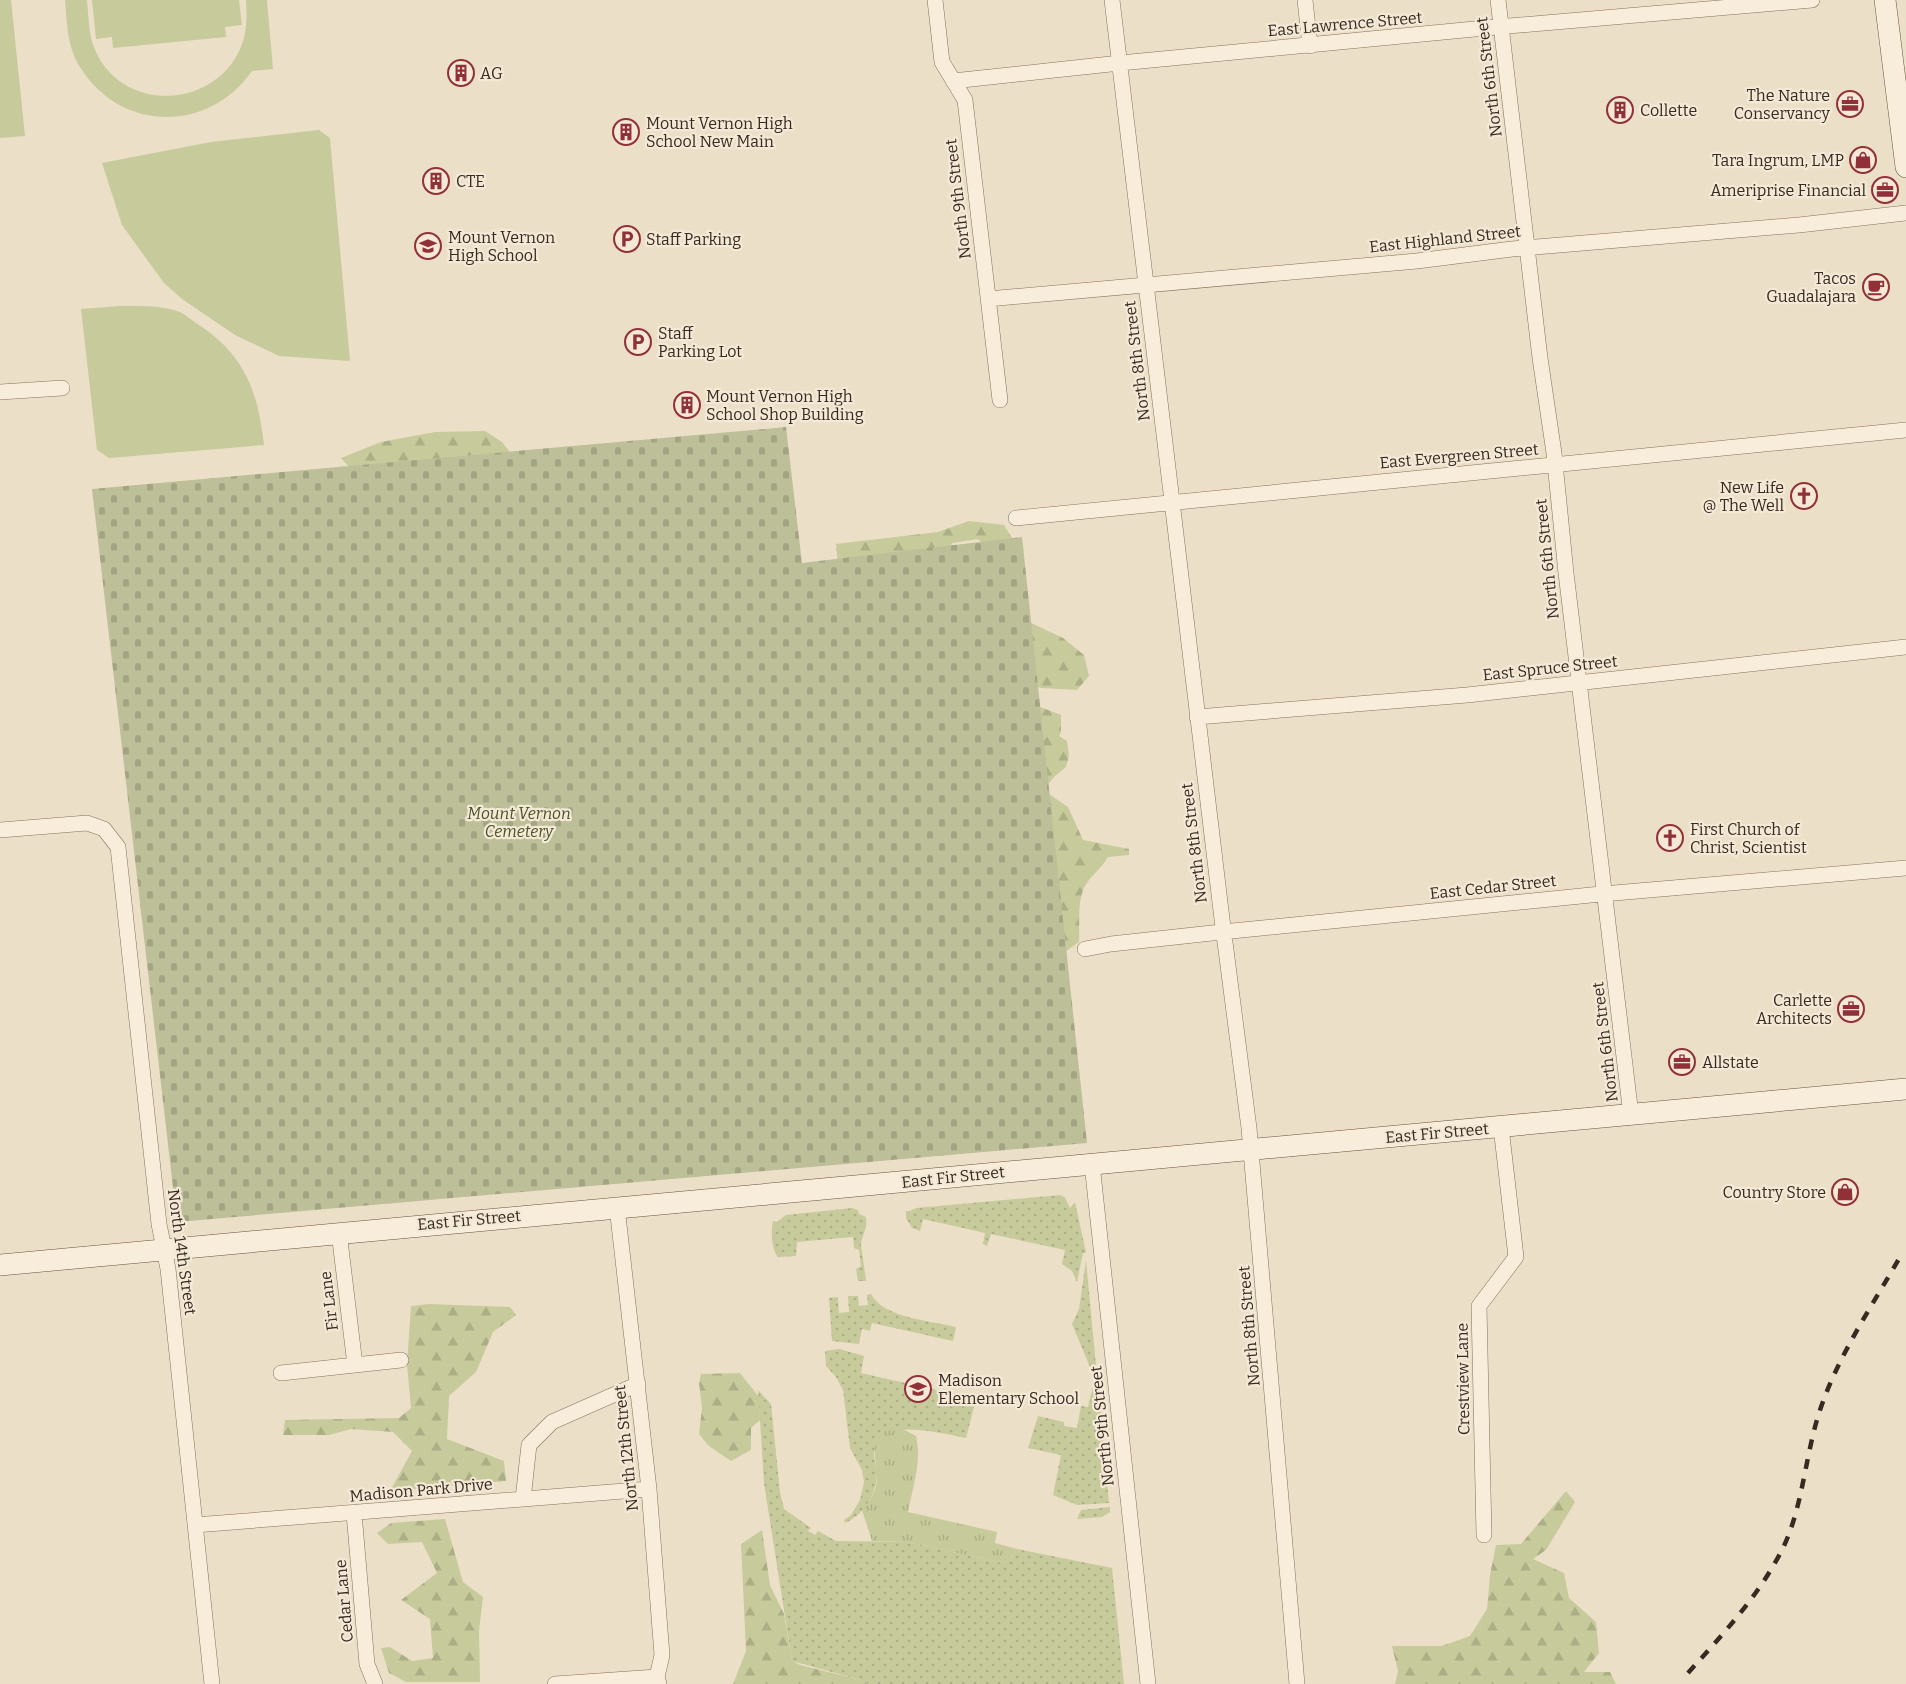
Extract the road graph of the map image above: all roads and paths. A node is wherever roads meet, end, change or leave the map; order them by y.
1 (935, 0) edge
2 (1112, 0) edge
3 (1305, 0) edge
4 (1498, 0) edge
5 (1812, 0) edge
6 (1885, 0) edge
7 (1501, 27) junction
8 (1310, 46) junction
9 (1119, 63) junction
10 (953, 81) junction
11 (1906, 166) edge
12 (1906, 213) edge
13 (1527, 248) junction
14 (1146, 285) junction
15 (988, 299) junction
16 (62, 388) dead end
17 (0, 392) edge
18 (1000, 400) dead end
19 (1906, 430) edge
20 (1556, 466) junction
21 (1172, 503) junction
22 (1016, 518) dead end
23 (1906, 647) edge
24 (1580, 683) junction
25 (1197, 717) junction
26 (0, 830) edge
27 (1906, 868) edge
28 (1605, 894) junction
29 (1223, 932) junction
30 (1085, 949) dead end
31 (1906, 1089) edge
32 (1631, 1115) junction
33 (1502, 1127) junction
34 (1251, 1150) junction
35 (1092, 1164) junction
36 (617, 1207) junction
37 (339, 1232) junction
38 (164, 1249) junction
39 (0, 1264) edge
40 (401, 1360) dead end
41 (355, 1365) junction
42 (281, 1373) dead end
43 (638, 1384) junction
44 (649, 1489) junction
45 (523, 1499) junction
46 (354, 1513) junction
47 (195, 1525) junction
48 (1484, 1535) dead end
49 (658, 1681) edge
50 (212, 1684) edge
51 (375, 1684) edge
52 (555, 1684) edge
53 (1148, 1684) edge
54 (1297, 1684) edge

1 - 10 street, North 9th Street
2 - 9 street, North 8th Street
3 - 8 street
4 - 7 street, North 6th Street
5 - 7 street, East Lawrence Street
6 - 11 street
7 - 8 street, East Lawrence Street
7 - 13 street, North 6th Street
8 - 9 street, East Lawrence Street
9 - 10 street, East Lawrence Street
9 - 14 street, North 8th Street
10 - 15 street, North 9th Street
12 - 13 street, East Highland Street
13 - 14 street, East Highland Street
13 - 20 street, North 6th Street
14 - 15 street, East Highland Street
14 - 21 street, North 8th Street
15 - 18 street, North 9th Street
16 - 17 street
19 - 20 street, East Evergreen Street
20 - 21 street, East Evergreen Street
20 - 24 street, North 6th Street
21 - 22 street, East Evergreen Street
21 - 25 street, North 8th Street
23 - 24 street, East Spruce Street
24 - 25 street, East Spruce Street
24 - 28 street, North 6th Street
25 - 29 street, North 8th Street
26 - 38 street, North 14th Street
27 - 28 street, East Cedar Street
28 - 29 street, East Cedar Street
28 - 32 street, North 6th Street
29 - 30 street, East Cedar Street
29 - 34 street, North 8th Street
31 - 32 street, East Fir Street
32 - 33 street, East Fir Street
33 - 34 street, East Fir Street
33 - 48 street, Crestview Lane
34 - 35 street, East Fir Street
34 - 54 street, North 8th Street
35 - 36 street, East Fir Street
35 - 53 street, North 9th Street
36 - 37 street, East Fir Street
36 - 43 street, North 12th Street
37 - 38 street, East Fir Street
37 - 41 street, Fir Lane
38 - 39 street, East Fir Street
38 - 47 street, North 14th Street
40 - 41 street
41 - 42 street
43 - 44 street, North 12th Street
43 - 45 street
44 - 45 street, Madison Park Drive
44 - 49 street, North 12th Street
45 - 46 street, Madison Park Drive
46 - 47 street, Madison Park Drive
46 - 51 street, Cedar Lane
47 - 50 street, North 14th Street
49 - 52 street

